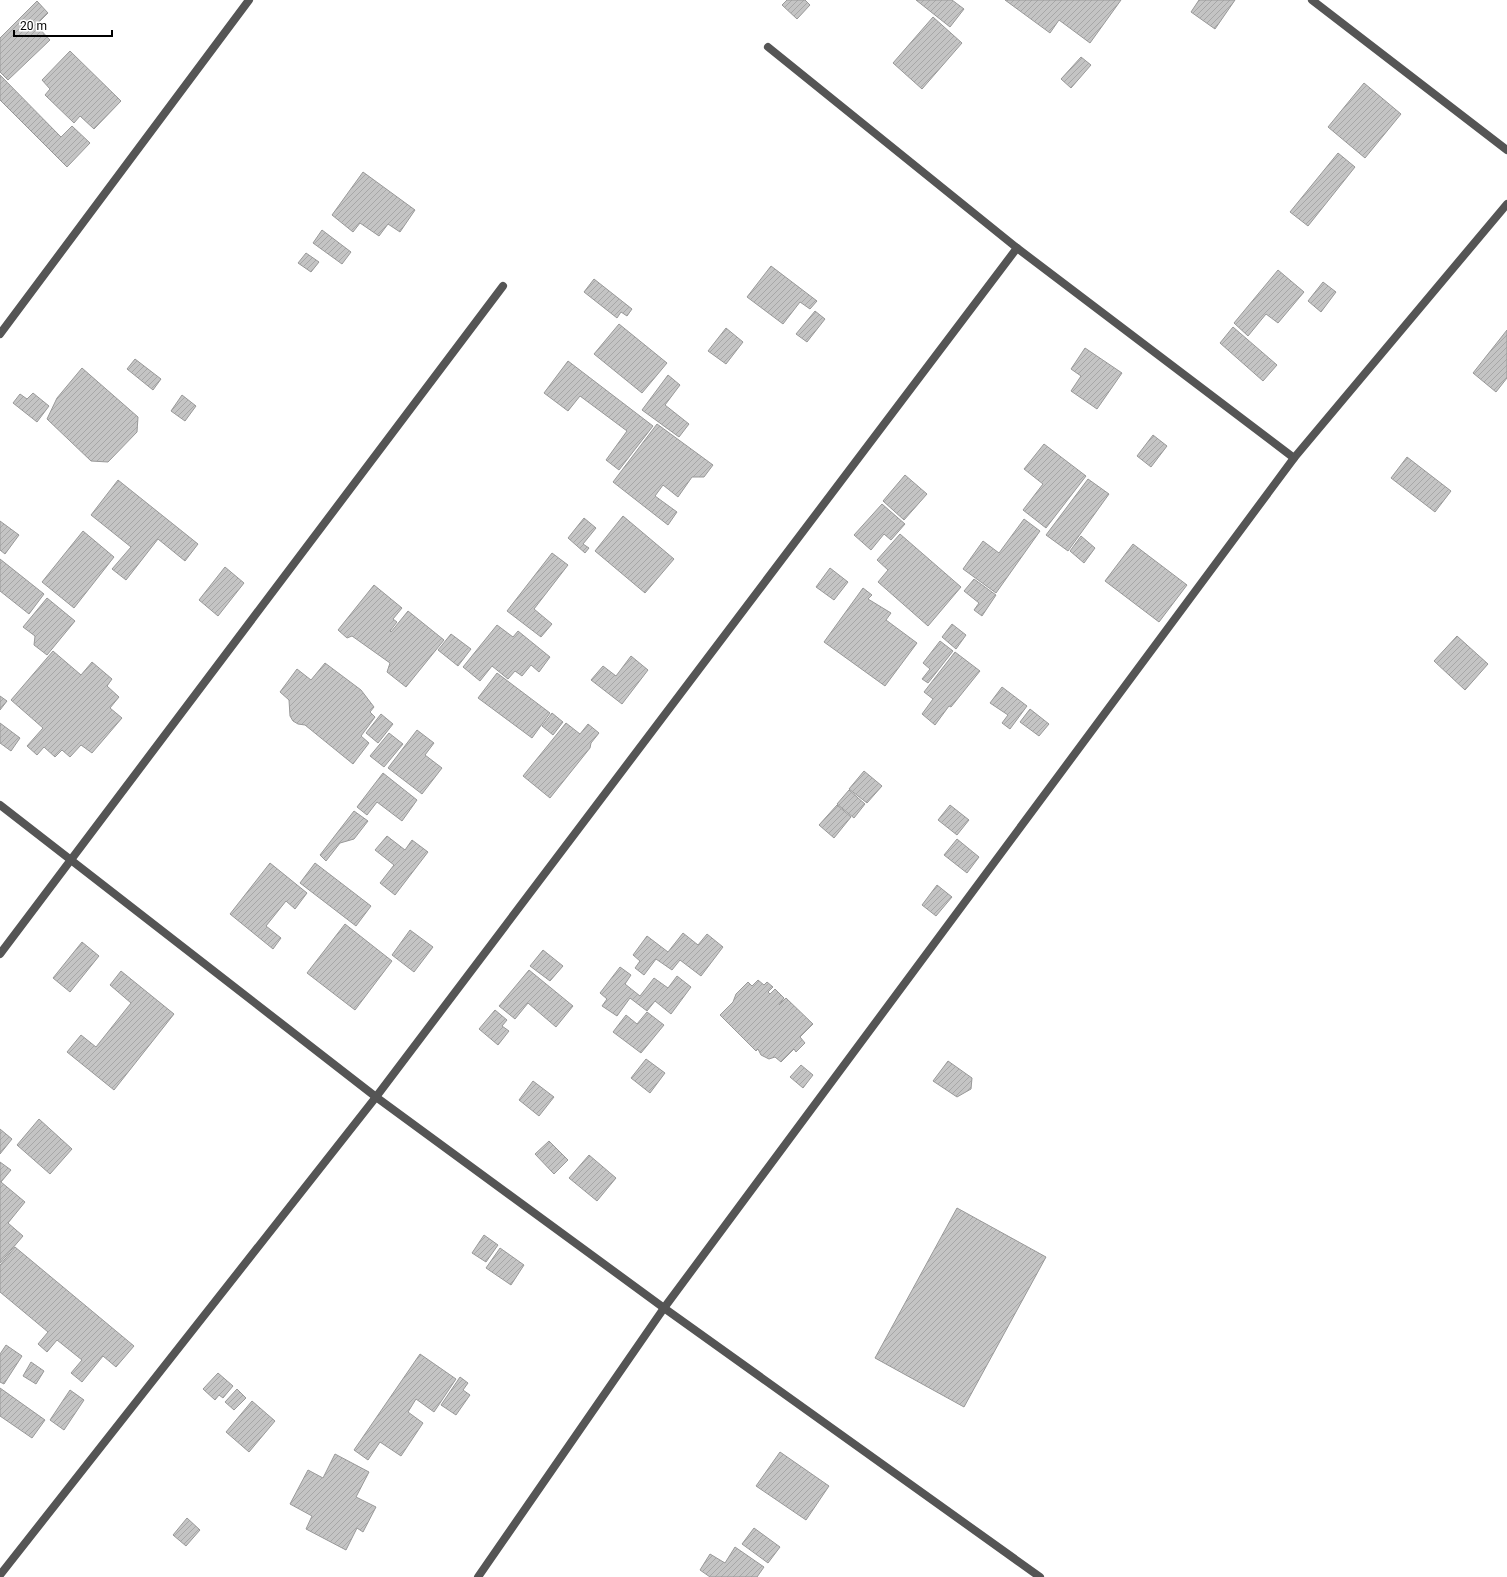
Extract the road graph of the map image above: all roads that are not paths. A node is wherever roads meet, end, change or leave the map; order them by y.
1 (249, 0) edge
2 (1312, 0) edge
3 (768, 47) dead end
4 (1507, 150) edge
5 (1507, 204) edge
6 (1016, 248) junction
7 (503, 286) dead end
8 (0, 334) edge
9 (1294, 458) junction
10 (0, 805) edge
11 (71, 860) junction
12 (0, 954) edge
13 (376, 1097) junction
14 (664, 1308) junction
15 (0, 1574) edge
16 (478, 1577) edge
17 (1040, 1577) edge

1 - 8 street
2 - 4 street
3 - 6 street
5 - 9 street
6 - 9 street
6 - 13 street
7 - 11 street
9 - 14 street
10 - 11 street
11 - 12 street
11 - 13 street
13 - 14 street
13 - 15 street
14 - 16 street
14 - 17 street

